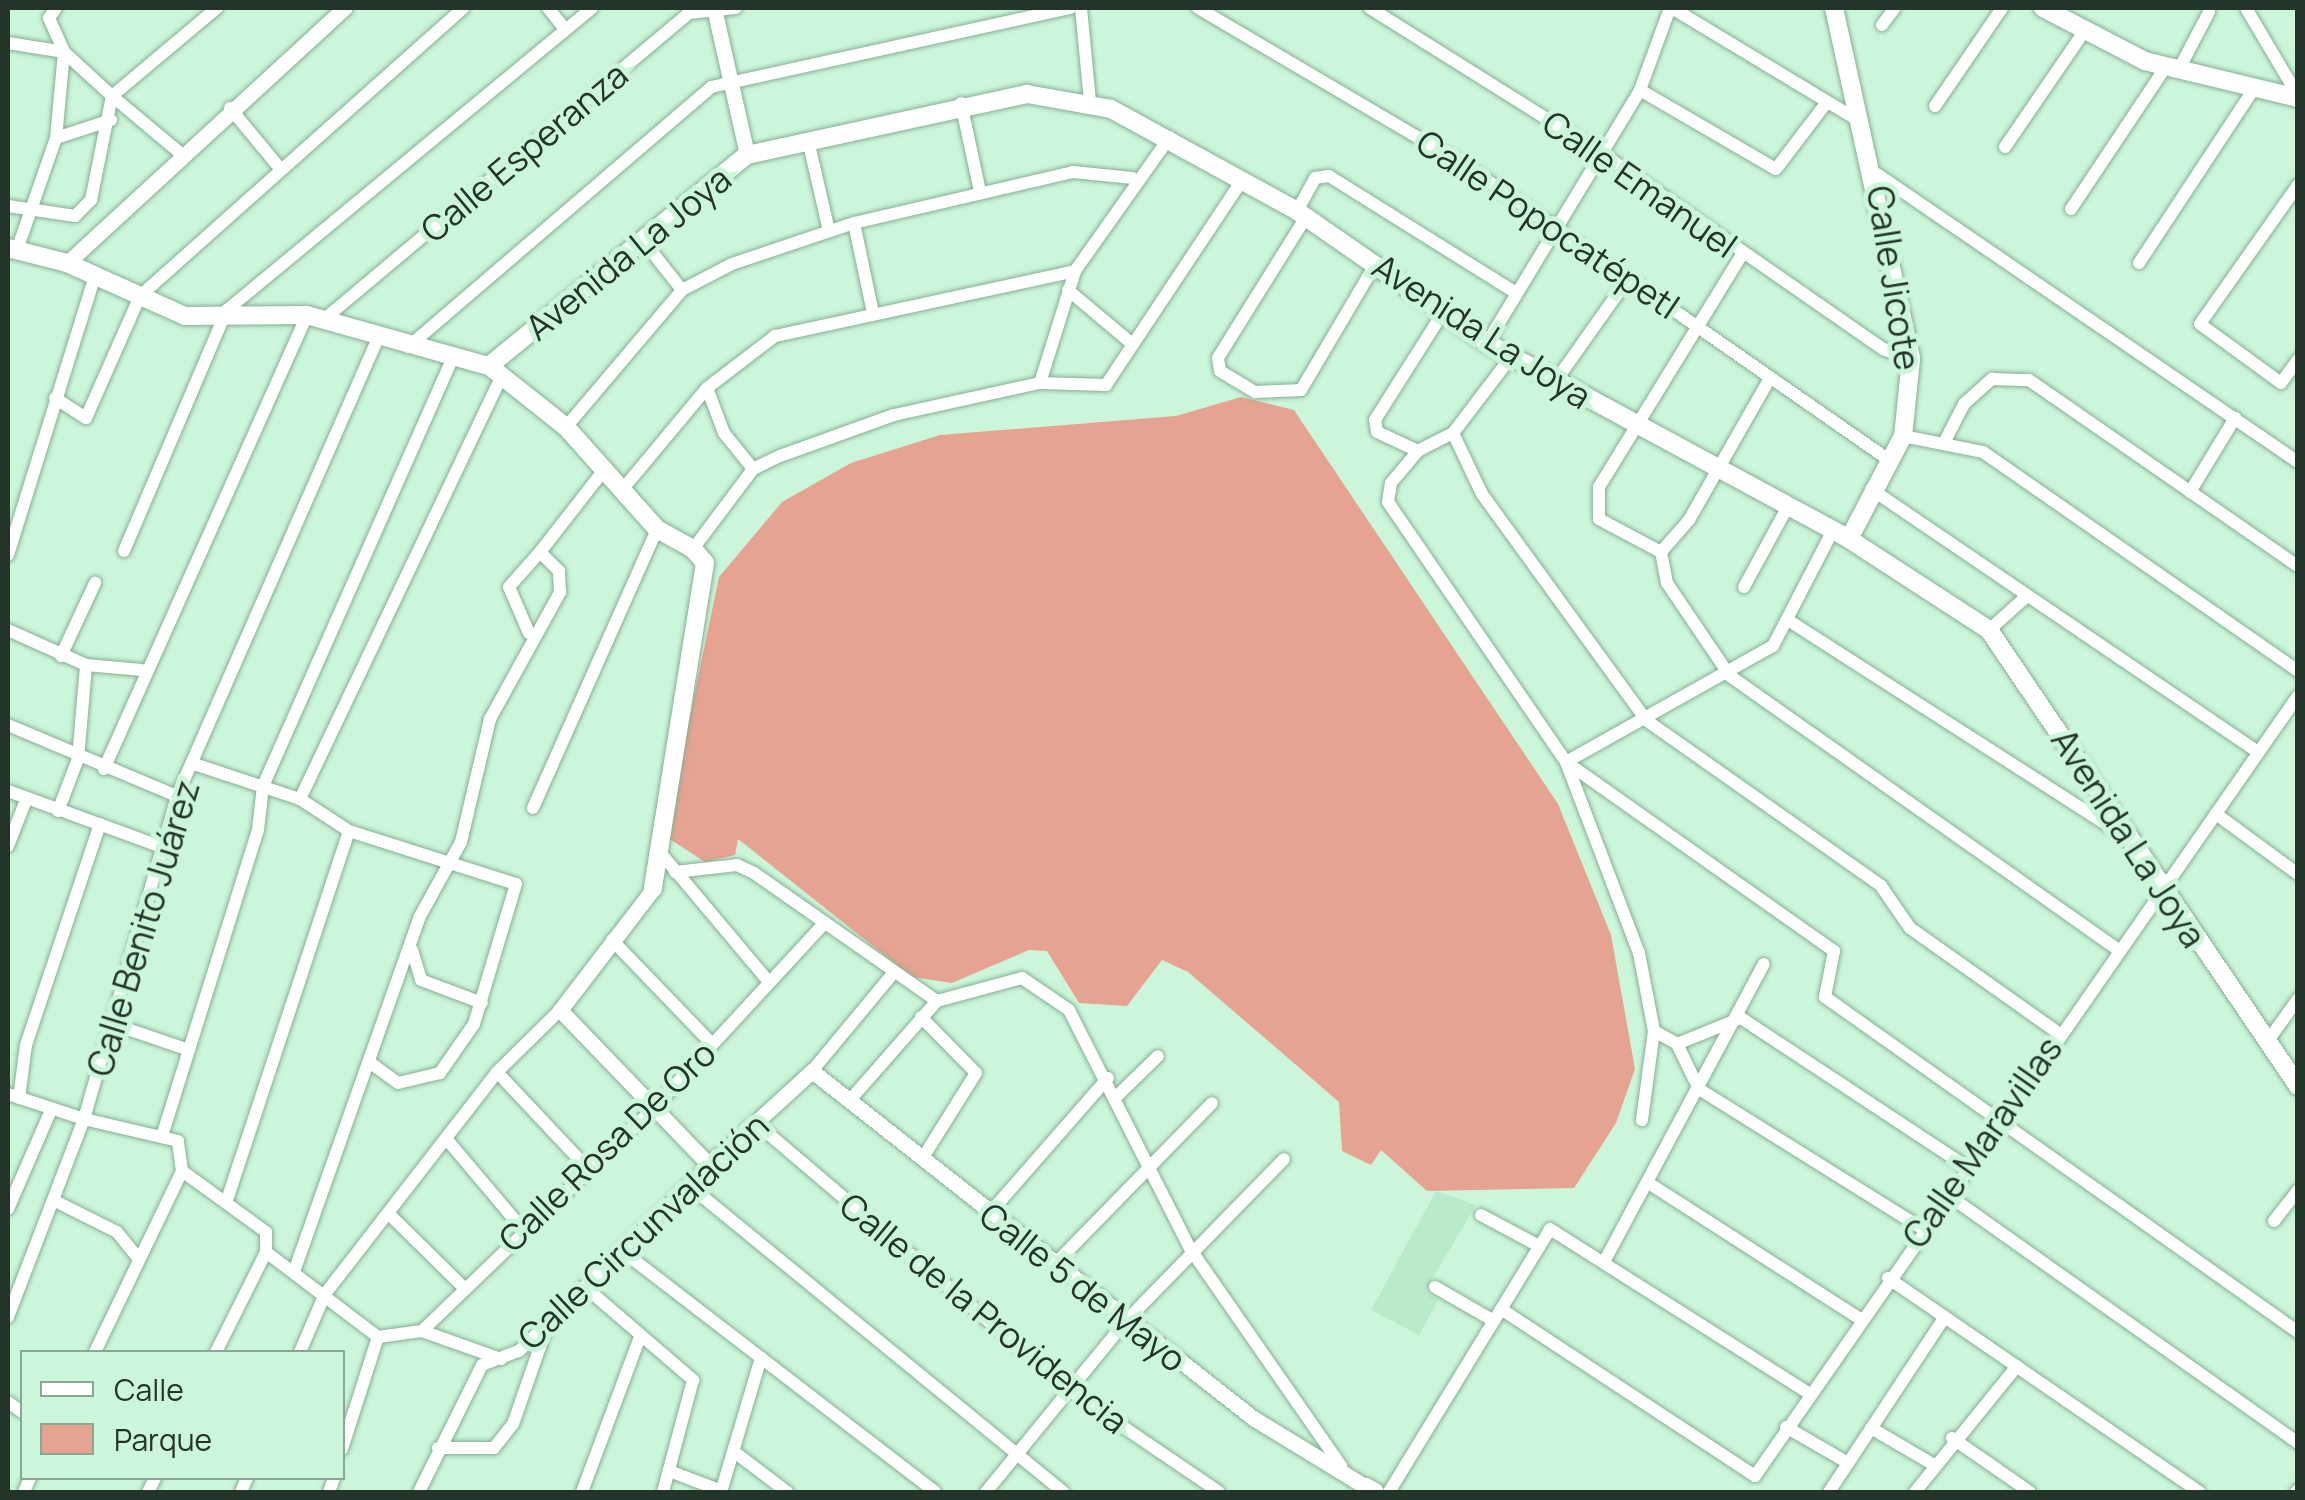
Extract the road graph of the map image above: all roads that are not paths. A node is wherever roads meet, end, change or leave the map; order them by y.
1 (217, 8) edge
2 (344, 8) edge
3 (463, 8) edge
4 (548, 8) edge
5 (592, 8) edge
6 (736, 8) edge
7 (1070, 8) edge
8 (1081, 8) edge
9 (1198, 8) edge
10 (1370, 8) edge
11 (1671, 8) edge
12 (1834, 8) edge
13 (1894, 8) edge
14 (2002, 8) edge
15 (2043, 8) edge
16 (2246, 8) edge
17 (715, 9) edge
18 (2211, 9) edge
19 (48, 11) edge
20 (1882, 26) dead end
21 (566, 29) junction
22 (2085, 30) junction
23 (8, 43) edge
24 (64, 52) junction
25 (2171, 70) junction
26 (734, 80) junction
27 (1640, 90) junction
28 (2251, 93) junction
29 (112, 96) junction
30 (2298, 96) edge
31 (1090, 102) junction
32 (1827, 102) junction
33 (962, 103) junction
34 (1935, 106) dead end
35 (230, 108) junction
36 (111, 120) junction
37 (1861, 122) junction
38 (56, 138) junction
39 (1170, 138) junction
40 (808, 140) junction
41 (2004, 147) dead end
42 (179, 152) junction
43 (1601, 153) junction
44 (747, 155) junction
45 (278, 166) junction
46 (1877, 174) junction
47 (1133, 178) junction
48 (1242, 180) junction
49 (2298, 186) edge
50 (980, 192) junction
51 (8, 206) edge
52 (26, 208) junction
53 (2070, 208) dead end
54 (1302, 214) junction
55 (854, 223) junction
56 (1554, 229) junction
57 (830, 231) junction
58 (645, 243) junction
59 (10, 249) edge
60 (1742, 254) junction
61 (67, 262) junction
62 (1376, 263) junction
63 (2139, 263) dead end
64 (1075, 271) junction
65 (95, 275) junction
66 (1628, 279) junction
67 (682, 290) junction
68 (1068, 290) junction
69 (1516, 293) junction
70 (140, 296) junction
71 (227, 310) junction
72 (873, 313) junction
73 (1442, 314) junction
74 (315, 318) junction
75 (1696, 326) junction
76 (376, 341) junction
77 (1130, 342) junction
78 (1486, 343) junction
79 (406, 348) junction
80 (1511, 357) junction
81 (453, 358) junction
82 (1911, 358) junction
83 (2298, 360) edge
84 (495, 371) junction
85 (1770, 378) junction
86 (1555, 382) junction
87 (1040, 383) junction
88 (707, 388) junction
89 (55, 398) junction
90 (2235, 418) junction
91 (566, 428) junction
92 (1640, 430) junction
93 (1453, 433) junction
94 (1903, 436) junction
95 (1945, 441) junction
96 (1418, 451) junction
97 (1886, 458) junction
98 (2298, 462) edge
99 (604, 470) junction
100 (754, 470) junction
101 (1711, 470) junction
102 (1872, 489) junction
103 (622, 490) junction
104 (2190, 492) junction
105 (1786, 510) junction
106 (657, 529) junction
107 (1840, 536) junction
108 (693, 549) junction
109 (124, 551) dead end
110 (540, 552) junction
111 (1661, 552) junction
112 (8, 555) edge
113 (2298, 566) edge
114 (95, 582) dead end
115 (1744, 587) dead end
116 (2027, 596) junction
117 (1788, 620) junction
118 (8, 630) edge
119 (1988, 630) junction
120 (529, 633) junction
121 (61, 656) junction
122 (86, 666) junction
123 (142, 670) junction
124 (2298, 671) edge
125 (1730, 676) junction
126 (2298, 696) edge
127 (1646, 720) junction
128 (8, 725) edge
129 (2258, 751) junction
130 (78, 759) junction
131 (1566, 762) junction
132 (194, 764) junction
133 (104, 769) junction
134 (263, 786) junction
135 (8, 791) edge
136 (176, 796) junction
137 (300, 799) junction
138 (26, 800) junction
139 (533, 808) dead end
140 (58, 810) junction
141 (2216, 814) junction
142 (100, 824) junction
143 (349, 831) junction
144 (2124, 836) junction
145 (8, 846) edge
146 (166, 848) junction
147 (657, 849) junction
148 (446, 866) junction
149 (675, 872) junction
150 (2298, 874) edge
151 (653, 889) joint
152 (2160, 889) junction
153 (820, 927) junction
154 (612, 940) junction
155 (411, 944) junction
156 (2117, 949) junction
157 (1764, 964) dead end
158 (891, 976) junction
159 (769, 982) junction
160 (2298, 999) edge
161 (937, 1001) junction
162 (482, 1004) junction
163 (560, 1010) junction
164 (921, 1017) junction
165 (1740, 1018) junction
166 (112, 1024) junction
167 (1654, 1032) junction
168 (2058, 1032) junction
169 (2267, 1042) junction
170 (712, 1044) junction
171 (1677, 1044) junction
172 (186, 1049) junction
173 (1158, 1056) dead end
174 (372, 1064) junction
175 (812, 1071) junction
176 (497, 1072) junction
177 (1108, 1078) junction
178 (2298, 1086) edge
179 (1699, 1090) junction
180 (13, 1096) edge
181 (1117, 1096) junction
182 (850, 1100) junction
183 (1212, 1103) dead end
184 (51, 1110) junction
185 (652, 1110) junction
186 (1995, 1118) junction
187 (84, 1119) junction
188 (1642, 1120) dead end
189 (757, 1124) junction
190 (163, 1133) junction
191 (449, 1142) junction
192 (1148, 1158) junction
193 (922, 1159) junction
194 (1284, 1159) dead end
195 (709, 1165) junction
196 (1964, 1165) junction
197 (588, 1168) junction
198 (182, 1171) junction
199 (1650, 1184) junction
200 (692, 1188) junction
201 (11, 1190) edge
202 (2298, 1190) edge
203 (1945, 1193) junction
204 (228, 1197) junction
205 (58, 1202) junction
206 (8, 1208) edge
207 (389, 1214) junction
208 (988, 1214) junction
209 (1481, 1215) dead end
210 (2274, 1221) dead end
211 (1923, 1229) junction
212 (523, 1230) junction
213 (1540, 1246) junction
214 (620, 1250) junction
215 (1191, 1250) junction
216 (266, 1252) junction
217 (138, 1258) junction
218 (1604, 1262) junction
219 (1054, 1265) junction
220 (295, 1268) junction
221 (1888, 1278) junction
222 (462, 1286) junction
223 (586, 1287) junction
224 (1434, 1287) dead end
225 (324, 1294) junction
226 (1498, 1315) junction
227 (8, 1317) edge
228 (1944, 1317) junction
229 (1860, 1319) junction
230 (1126, 1322) junction
231 (548, 1325) junction
232 (422, 1331) junction
233 (2298, 1332) edge
234 (378, 1336) junction
235 (640, 1336) junction
236 (96, 1350) edge
237 (217, 1350) edge
238 (301, 1350) edge
239 (761, 1358) junction
240 (501, 1360) junction
241 (2017, 1366) junction
242 (1069, 1390) junction
243 (1810, 1394) junction
244 (1786, 1428) junction
245 (1871, 1428) junction
246 (1952, 1438) junction
247 (345, 1440) edge
248 (2298, 1443) edge
249 (438, 1448) junction
250 (736, 1454) junction
251 (1015, 1456) junction
252 (1848, 1463) junction
253 (1934, 1464) junction
254 (1342, 1467) junction
255 (672, 1472) junction
256 (1368, 1491) edge
257 (419, 1492) edge
258 (582, 1492) edge
259 (663, 1492) edge
260 (721, 1492) edge
261 (787, 1492) edge
262 (935, 1492) edge
263 (986, 1492) edge
264 (1064, 1492) edge
265 (1219, 1492) edge
266 (1389, 1492) edge
267 (1829, 1492) edge
268 (1915, 1492) edge
269 (2030, 1492) edge
270 (2199, 1492) edge

1 - 29 street
2 - 35 street
3 - 45 street
4 - 21 street
5 - 21 street
6 - 17 street, Calle Esperanza
7 - 26 street
8 - 31 street
9 - 56 street, Calle Popocatépetl
10 - 43 street, Calle Emanuel
11 - 27 street
11 - 32 street
12 - 37 main road, Calle Jicote
13 - 20 street
14 - 34 street
15 - 22 main road
16 - 30 street
17 - 26 street
17 - 74 street, Calle Esperanza
18 - 25 street
19 - 24 street
21 - 71 street
22 - 25 main road
22 - 41 street
23 - 24 street
24 - 29 street
24 - 38 street
25 - 28 main road
25 - 53 street
26 - 44 street
26 - 79 street
27 - 32 street
27 - 43 street
28 - 30 main road
28 - 63 street
29 - 36 street
29 - 42 street
31 - 33 main road, Avenida La Joya
31 - 39 main road, Avenida La Joya
32 - 37 street
33 - 40 main road, Avenida La Joya
33 - 50 street
35 - 42 street
35 - 45 street
36 - 38 street
36 - 52 street
37 - 46 main road, Calle Jicote
38 - 52 street
39 - 47 street
39 - 48 main road, Avenida La Joya
40 - 44 main road, Avenida La Joya
40 - 57 street
42 - 61 street
43 - 56 street
43 - 60 street, Calle Emanuel
44 - 58 main road, Avenida La Joya
45 - 70 street
46 - 82 main road, Calle Jicote
46 - 90 street
47 - 50 street
47 - 64 street
48 - 54 main road, Avenida La Joya
48 - 77 street
49 - 83 street
50 - 55 street
51 - 52 street
52 - 59 street
54 - 62 main road, Avenida La Joya
54 - 62 street
54 - 69 street
55 - 57 street
55 - 72 street
56 - 66 street, Calle Popocatépetl
56 - 69 street
57 - 67 street
58 - 67 street
58 - 84 main road, Avenida La Joya
59 - 61 main road
60 - 75 street
60 - 82 street, Calle Emanuel
61 - 65 main road
62 - 73 main road, Avenida La Joya
64 - 68 street
64 - 72 street
65 - 70 main road
65 - 89 street
66 - 75 street, Calle Popocatépetl
66 - 86 street
67 - 91 street
68 - 77 street
68 - 87 street
69 - 78 street
70 - 71 main road
70 - 89 street
71 - 74 main road
71 - 109 street
72 - 88 street
73 - 78 main road, Avenida La Joya
73 - 96 street
74 - 76 main road
74 - 123 street
75 - 85 street, Calle Popocatépetl
75 - 92 street
76 - 79 main road
76 - 132 street, Calle Benito Juárez
77 - 87 street
78 - 80 main road, Avenida La Joya
79 - 81 main road
80 - 86 main road, Avenida La Joya
80 - 93 street
81 - 84 main road
81 - 134 street
82 - 94 main road, Calle Jicote
84 - 91 main road
84 - 137 street
85 - 97 street, Calle Popocatépetl
85 - 101 street
86 - 92 main road, Avenida La Joya
87 - 100 street
88 - 100 street
88 - 103 street
89 - 112 street
90 - 98 street
90 - 104 street
91 - 99 main road
92 - 101 main road, Avenida La Joya
92 - 111 street
93 - 96 street
93 - 127 street
94 - 95 street
94 - 97 main road
95 - 104 street
95 - 124 street
96 - 131 street
97 - 102 main road
99 - 103 main road
99 - 110 street
100 - 108 street
101 - 105 main road, Avenida La Joya
101 - 111 street
102 - 107 main road
102 - 116 street
103 - 106 main road
104 - 113 street
105 - 107 main road, Avenida La Joya
105 - 115 street
106 - 108 main road
106 - 139 street
107 - 117 street
107 - 119 main road, Avenida La Joya
108 - 147 main road
110 - 120 street
110 - 120 street
111 - 125 street
114 - 121 street
116 - 119 street
116 - 129 street
117 - 125 street
117 - 144 street
118 - 121 street
119 - 144 main road, Avenida La Joya
120 - 148 street
121 - 122 street
122 - 123 street
122 - 130 street
123 - 133 street
125 - 127 street
125 - 156 street
126 - 129 street, Calle Maravillas
127 - 131 street
127 - 168 street
128 - 130 street
129 - 141 street, Calle Maravillas
130 - 133 street
130 - 140 street
131 - 167 street
131 - 186 street
132 - 134 street
132 - 136 street, Calle Benito Juárez
133 - 136 street
134 - 137 street
134 - 172 street
135 - 138 street
136 - 146 street, Calle Benito Juárez
137 - 143 street
138 - 140 street
138 - 145 street
140 - 142 street
141 - 150 street
141 - 152 street, Calle Maravillas
142 - 146 street
142 - 180 street
143 - 148 street
143 - 204 street
144 - 152 main road, Avenida La Joya
146 - 166 street, Calle Benito Juárez
147 - 149 street
147 - 151 main road
148 - 155 street
148 - 162 street
149 - 153 street
149 - 159 street
151 - 154 street
152 - 156 street, Calle Maravillas
152 - 169 main road, Avenida La Joya
153 - 158 street
153 - 159 street, Calle Rosa De Oro
154 - 163 street
154 - 170 street
155 - 162 street
155 - 174 street
156 - 168 street, Calle Maravillas
157 - 165 street
158 - 161 street
158 - 175 street, Calle Circunvalación
159 - 170 street, Calle Rosa De Oro
160 - 169 street
161 - 164 street
161 - 177 street
162 - 174 street
163 - 176 street
163 - 185 street
164 - 182 street
164 - 193 street
165 - 171 street
165 - 179 street
165 - 196 street
166 - 172 street
166 - 187 street, Calle Benito Juárez
167 - 171 street
167 - 188 street
168 - 186 street, Calle Maravillas
169 - 178 main road, Avenida La Joya
170 - 185 street, Calle Rosa De Oro
171 - 179 street
172 - 190 street
173 - 181 street
174 - 220 street
175 - 182 street, Calle 5 de Mayo
175 - 189 street, Calle Circunvalación
176 - 191 street
176 - 197 street
177 - 181 street
177 - 208 street
179 - 199 street
179 - 211 street
180 - 184 street
181 - 192 street
182 - 193 street, Calle 5 de Mayo
183 - 192 street
184 - 187 street
184 - 201 street
185 - 195 street
185 - 197 street, Calle Rosa De Oro
186 - 196 street, Calle Maravillas
186 - 233 street
187 - 190 street, Calle Benito Juárez
187 - 205 street
189 - 195 street, Calle Circunvalación
189 - 242 street, Calle de la Providencia
190 - 198 street
191 - 207 street
191 - 212 street
192 - 215 street
192 - 219 street
193 - 208 street, Calle 5 de Mayo
194 - 215 street
195 - 200 street, Calle Circunvalación
196 - 203 street, Calle Maravillas
197 - 212 street, Calle Rosa De Oro
198 - 204 street
198 - 217 street
199 - 218 street
199 - 229 street
200 - 214 street, Calle Circunvalación
200 - 251 street
201 - 206 street
202 - 210 street
203 - 211 street, Calle Maravillas
203 - 248 street
204 - 216 street
205 - 217 street
205 - 227 street
207 - 222 street
207 - 225 street
208 - 219 street, Calle 5 de Mayo
209 - 213 street
211 - 221 street, Calle Maravillas
212 - 222 street, Calle Rosa De Oro
213 - 218 street
213 - 226 street
214 - 223 street, Calle Circunvalación
214 - 239 street
215 - 230 street
215 - 254 street
216 - 220 street
216 - 237 street
217 - 236 street
218 - 243 street
219 - 230 street, Calle 5 de Mayo
220 - 225 street
221 - 228 street
221 - 229 street, Calle Maravillas
222 - 232 street, Calle Rosa De Oro
223 - 231 street, Calle Circunvalación
223 - 235 street
224 - 226 street
225 - 234 street
225 - 238 street
226 - 244 street, Calle Maravillas
226 - 266 street
228 - 241 street
228 - 245 street
229 - 243 street, Calle Maravillas
230 - 242 street
230 - 254 street, Calle 5 de Mayo
231 - 240 street, Calle Circunvalación
231 - 249 street
232 - 234 street
232 - 240 street
234 - 247 street
235 - 255 street
235 - 258 street
239 - 250 street
239 - 262 street
240 - 249 street, Calle Circunvalación
241 - 246 street
241 - 270 street
242 - 251 street
242 - 265 street, Calle de la Providencia
243 - 244 street, Calle Maravillas
244 - 252 street
245 - 252 street
245 - 253 street
246 - 253 street
246 - 269 street
249 - 257 street, Calle Circunvalación
250 - 260 street
250 - 261 street
251 - 263 street
251 - 264 street
252 - 267 street
253 - 268 street
254 - 256 street, Calle 5 de Mayo
255 - 259 street
255 - 260 street

